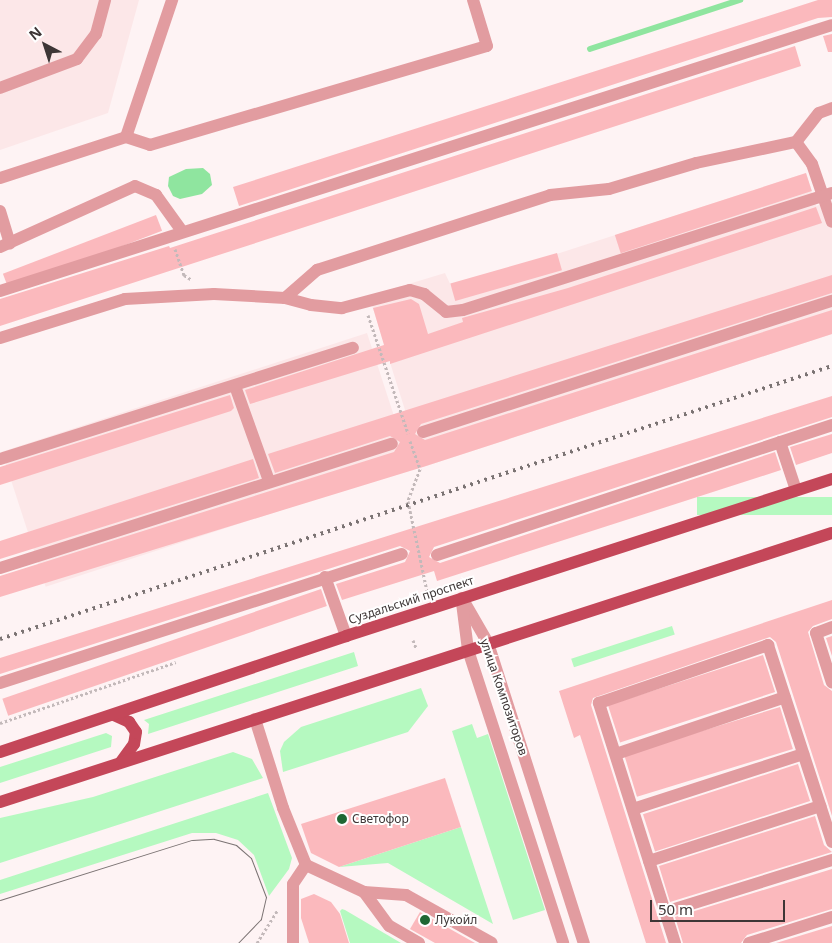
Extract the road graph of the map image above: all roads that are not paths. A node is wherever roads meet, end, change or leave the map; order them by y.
1 (105, 0) edge
2 (172, 0) edge
3 (473, 0) edge
4 (832, 25) edge
5 (0, 88) edge
6 (832, 108) edge
7 (126, 137) junction
8 (796, 142) junction
9 (0, 178) edge
10 (827, 194) edge
11 (0, 211) edge
12 (832, 222) edge
13 (176, 233) junction
14 (5, 245) edge
15 (0, 291) edge
16 (285, 298) junction
17 (832, 301) edge
18 (0, 338) edge
19 (353, 348) dead end
20 (235, 386) junction
21 (832, 425) edge
22 (423, 432) dead end
23 (780, 442) junction
24 (392, 444) dead end
25 (0, 460) edge
26 (832, 479) edge
27 (268, 481) junction
28 (796, 490) junction
29 (832, 533) edge
30 (402, 554) dead end
31 (437, 555) dead end
32 (0, 568) edge
33 (325, 577) junction
34 (462, 598) junction
35 (832, 627) edge
36 (346, 636) junction
37 (488, 643) junction
38 (468, 650) junction
39 (0, 683) edge
40 (832, 683) edge
41 (785, 697) junction
42 (114, 715) junction
43 (255, 719) junction
44 (0, 752) edge
45 (616, 754) junction
46 (804, 754) junction
47 (121, 762) junction
48 (0, 802) edge
49 (820, 806) junction
50 (633, 809) junction
51 (832, 842) edge
52 (832, 860) edge
53 (649, 861) junction
54 (306, 865) junction
55 (364, 892) junction
56 (665, 912) junction
57 (832, 917) edge
58 (583, 939) edge
59 (560, 942) edge
60 (293, 943) edge
61 (419, 943) edge
62 (492, 943) edge
63 (675, 943) edge
64 (749, 943) edge

1 - 5 street
2 - 7 street
3 - 7 street
4 - 13 street
6 - 8 street
7 - 9 street
8 - 10 street
8 - 16 street
10 - 12 street
10 - 16 street
11 - 14 street
13 - 14 street
13 - 15 street
16 - 18 street
17 - 22 street
19 - 20 street
20 - 25 street
20 - 27 street
21 - 23 street
23 - 28 street
23 - 31 street
24 - 27 street
26 - 28 main road, Суздальский проспект
27 - 32 street
28 - 34 main road, Суздальский проспект
29 - 37 main road
30 - 33 street
33 - 36 street
33 - 39 street
34 - 36 main road, Суздальский проспект
34 - 37 street, улица Композиторов
34 - 38 street, улица Композиторов
35 - 40 street
36 - 42 main road, Суздальский проспект
37 - 38 main road
37 - 58 street, улица Композиторов
38 - 43 main road
38 - 59 street, улица Композиторов
41 - 45 street
41 - 45 street
41 - 46 street
42 - 44 main road, Суздальский проспект
42 - 47 main road
43 - 47 main road
43 - 54 street
45 - 50 street
46 - 49 street
46 - 50 street
47 - 48 main road
49 - 51 street
49 - 53 street
50 - 53 street
52 - 56 street
53 - 56 street
54 - 55 street
54 - 60 street
55 - 61 street
55 - 62 street
56 - 63 street
57 - 64 street
58 - 59 street

